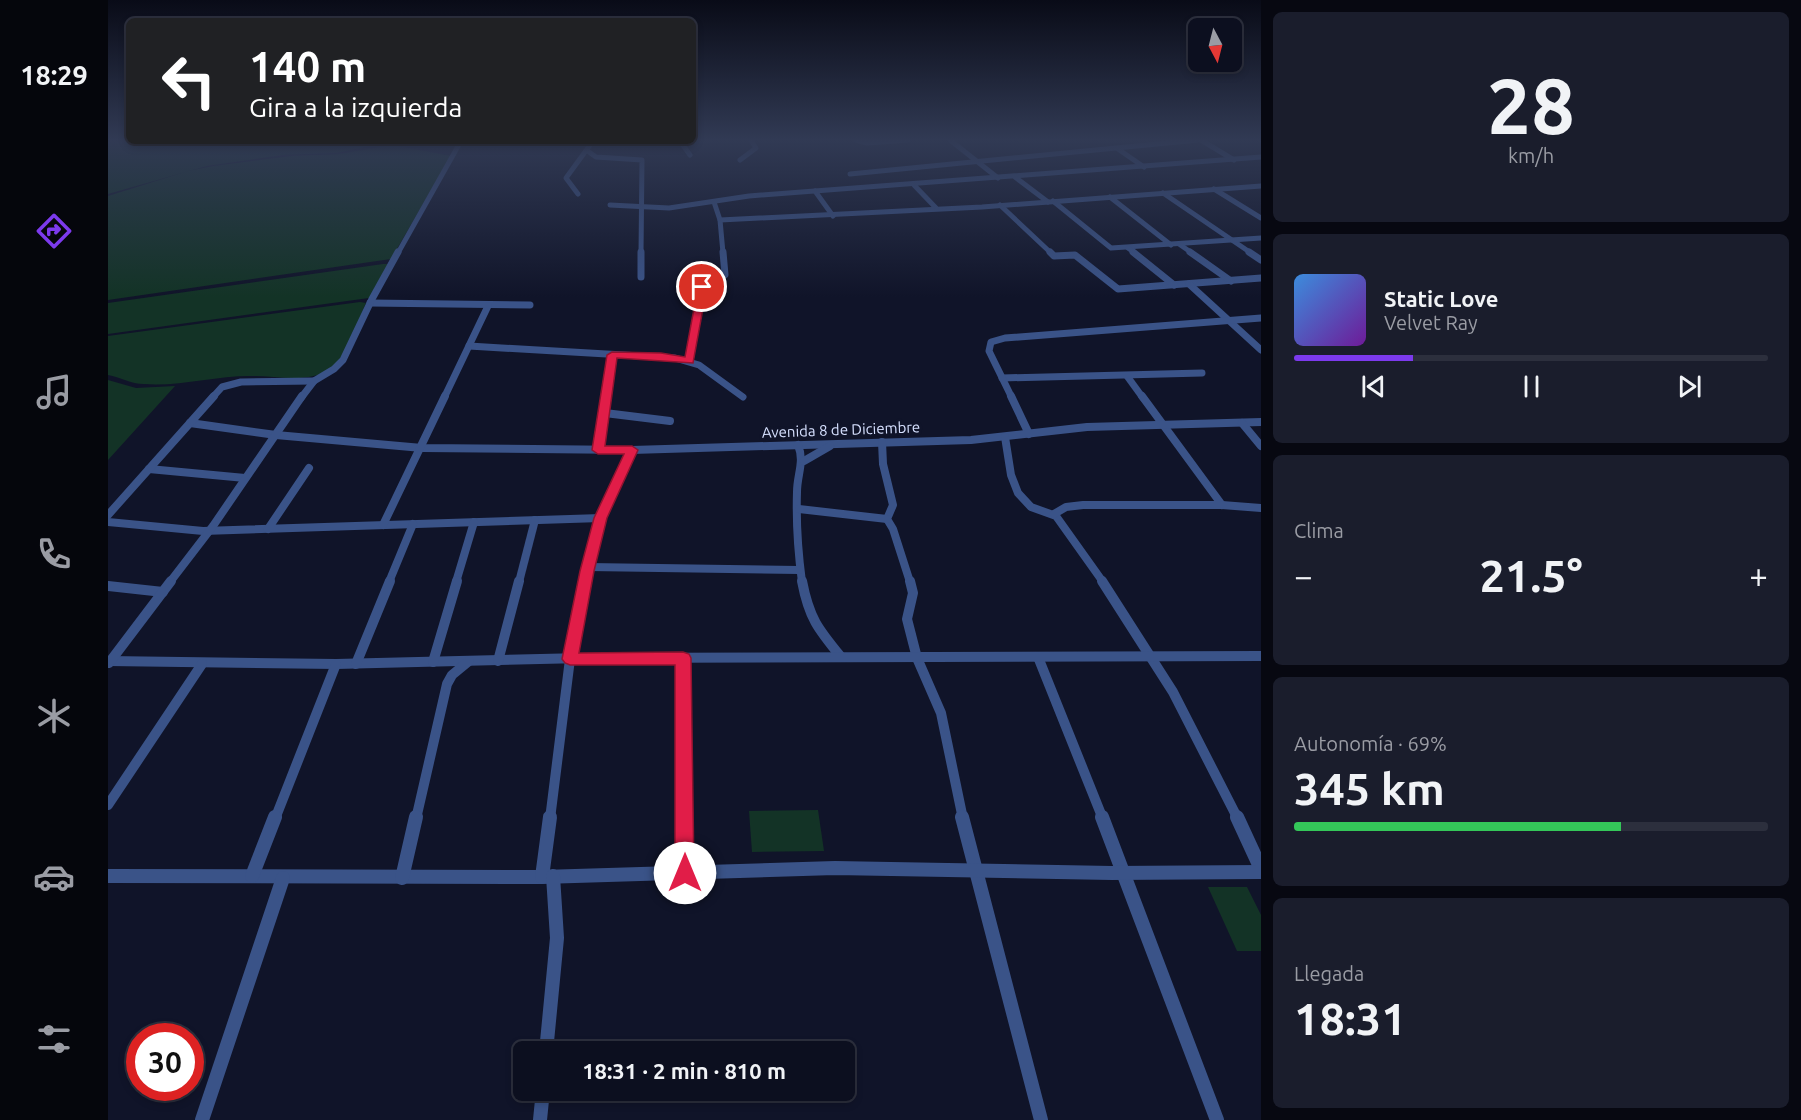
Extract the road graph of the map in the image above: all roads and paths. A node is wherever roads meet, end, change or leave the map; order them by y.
1 (432, 192) edge
2 (642, 192) edge
3 (799, 192) edge
4 (816, 192) edge
5 (922, 192) edge
6 (1037, 192) edge
7 (1172, 192) edge
8 (1219, 192) edge
9 (1163, 193) junction
10 (1110, 197) junction
11 (1050, 201) junction
12 (714, 202) junction
13 (610, 205) dead end
14 (1000, 205) junction
15 (642, 206) junction
16 (936, 208) junction
17 (1261, 211) edge
18 (1251, 212) junction
19 (833, 216) junction
20 (1261, 218) edge
21 (720, 220) junction
22 (1261, 238) edge
23 (1231, 240) junction
24 (1179, 244) junction
25 (1171, 245) junction
26 (1128, 248) junction
27 (1261, 260) edge
28 (641, 277) dead end
29 (1261, 278) edge
30 (1232, 281) junction
31 (1189, 284) junction
32 (1174, 285) junction
33 (370, 303) junction
34 (530, 305) dead end
35 (488, 306) junction
36 (1261, 318) edge
37 (1229, 320) junction
38 (469, 346) junction
39 (1261, 350) edge
40 (612, 355) junction
41 (690, 361) junction
42 (1202, 373) dead end
43 (1127, 376) junction
44 (1002, 378) junction
45 (279, 381) junction
46 (314, 381) junction
47 (306, 390) junction
48 (743, 397) dead end
49 (605, 413) junction
50 (670, 421) dead end
51 (1261, 422) edge
52 (190, 423) junction
53 (1242, 423) junction
54 (1162, 424) junction
55 (1029, 434) junction
56 (276, 435) junction
57 (1005, 437) junction
58 (882, 442) junction
59 (834, 444) junction
60 (798, 445) junction
61 (1261, 447) edge
62 (422, 448) junction
63 (598, 450) junction
64 (632, 450) junction
65 (804, 462) junction
66 (309, 468) dead end
67 (149, 469) junction
68 (245, 478) junction
69 (1222, 505) junction
70 (1261, 508) edge
71 (799, 509) junction
72 (1054, 514) junction
73 (108, 515) edge
74 (601, 518) junction
75 (887, 519) junction
76 (535, 520) junction
77 (108, 522) edge
78 (474, 522) junction
79 (412, 524) junction
80 (383, 525) junction
81 (268, 529) junction
82 (209, 531) junction
83 (588, 567) junction
84 (799, 570) junction
85 (108, 586) edge
86 (163, 592) junction
87 (1261, 656) edge
88 (842, 657) junction
89 (1038, 657) junction
90 (1153, 657) junction
91 (683, 658) junction
92 (917, 658) junction
93 (570, 659) junction
94 (498, 660) junction
95 (469, 661) junction
96 (109, 662) edge
97 (433, 662) junction
98 (202, 664) junction
99 (336, 664) junction
100 (356, 664) junction
101 (108, 805) edge
102 (975, 871) junction
103 (1261, 871) edge
104 (685, 873) junction
105 (1125, 873) junction
106 (108, 876) edge
107 (252, 876) junction
108 (547, 877) junction
109 (283, 878) junction
110 (402, 878) junction
111 (547, 1041) edge
112 (542, 1101) edge
113 (202, 1120) edge
114 (540, 1120) edge
115 (1041, 1120) edge
116 (1217, 1120) edge

1 - 33 street
2 - 15 street
3 - 12 street
4 - 19 street
5 - 16 street
6 - 11 street
7 - 9 street
8 - 18 street
9 - 10 street
9 - 23 street
10 - 11 street
10 - 25 street
11 - 14 street
11 - 26 street
12 - 15 street
12 - 21 street
13 - 15 street
14 - 16 street
14 - 32 street
15 - 28 street
16 - 19 street
17 - 18 street
18 - 20 street
19 - 21 street
21 - 41 street
22 - 23 street
23 - 24 street
23 - 27 street
24 - 25 street
24 - 30 street
25 - 26 street
26 - 32 street
29 - 30 street
30 - 31 street
31 - 32 street
31 - 37 street
33 - 35 street
33 - 46 street
34 - 35 street
35 - 38 street
36 - 37 street
37 - 39 street
37 - 44 street
38 - 40 street
38 - 62 street
40 - 41 street
40 - 49 street
41 - 48 street
42 - 43 street
43 - 44 street
43 - 54 street
44 - 55 street
45 - 46 street
45 - 47 street
45 - 52 street
46 - 47 street
47 - 56 street
49 - 50 street
49 - 63 street
51 - 53 street, Avenida 8 de Diciembre
52 - 56 street, Avenida 8 de Diciembre
52 - 67 street
53 - 54 street, Avenida 8 de Diciembre
53 - 61 street
54 - 55 street, Avenida 8 de Diciembre
54 - 69 street
55 - 57 street, Avenida 8 de Diciembre
56 - 62 street, Avenida 8 de Diciembre
56 - 68 street
57 - 58 street, Avenida 8 de Diciembre
57 - 72 street
58 - 59 street, Avenida 8 de Diciembre
58 - 75 street
59 - 60 street, Avenida 8 de Diciembre
59 - 65 street
60 - 64 street, Avenida 8 de Diciembre
60 - 65 street
62 - 63 street, Avenida 8 de Diciembre
62 - 80 street
63 - 64 street, Avenida 8 de Diciembre
64 - 74 street
65 - 71 street
66 - 81 street
67 - 68 street
67 - 73 street
68 - 82 street
69 - 70 street
69 - 72 street
71 - 75 street
71 - 84 street
72 - 90 street
74 - 76 street
74 - 83 street
75 - 92 street
76 - 78 street
76 - 94 street
77 - 82 street
78 - 79 street
78 - 97 street
79 - 80 street
79 - 100 street
80 - 81 street
81 - 82 street
82 - 86 street
83 - 84 street
83 - 93 street
84 - 88 street
85 - 86 street
86 - 96 street
87 - 90 street
88 - 91 street
88 - 92 street
89 - 90 street
89 - 92 street
89 - 105 street
90 - 103 street
91 - 93 street
91 - 104 street
92 - 102 street
93 - 94 street
93 - 108 street
94 - 95 street
95 - 97 street
95 - 110 street
96 - 98 street
97 - 100 street
98 - 99 street
98 - 101 street
99 - 100 street
99 - 107 street
102 - 104 street
102 - 105 street
102 - 115 street
103 - 105 street
104 - 108 street
105 - 116 street
106 - 107 street
107 - 109 street
108 - 110 street
108 - 111 street
109 - 110 street
109 - 113 street
112 - 114 street

